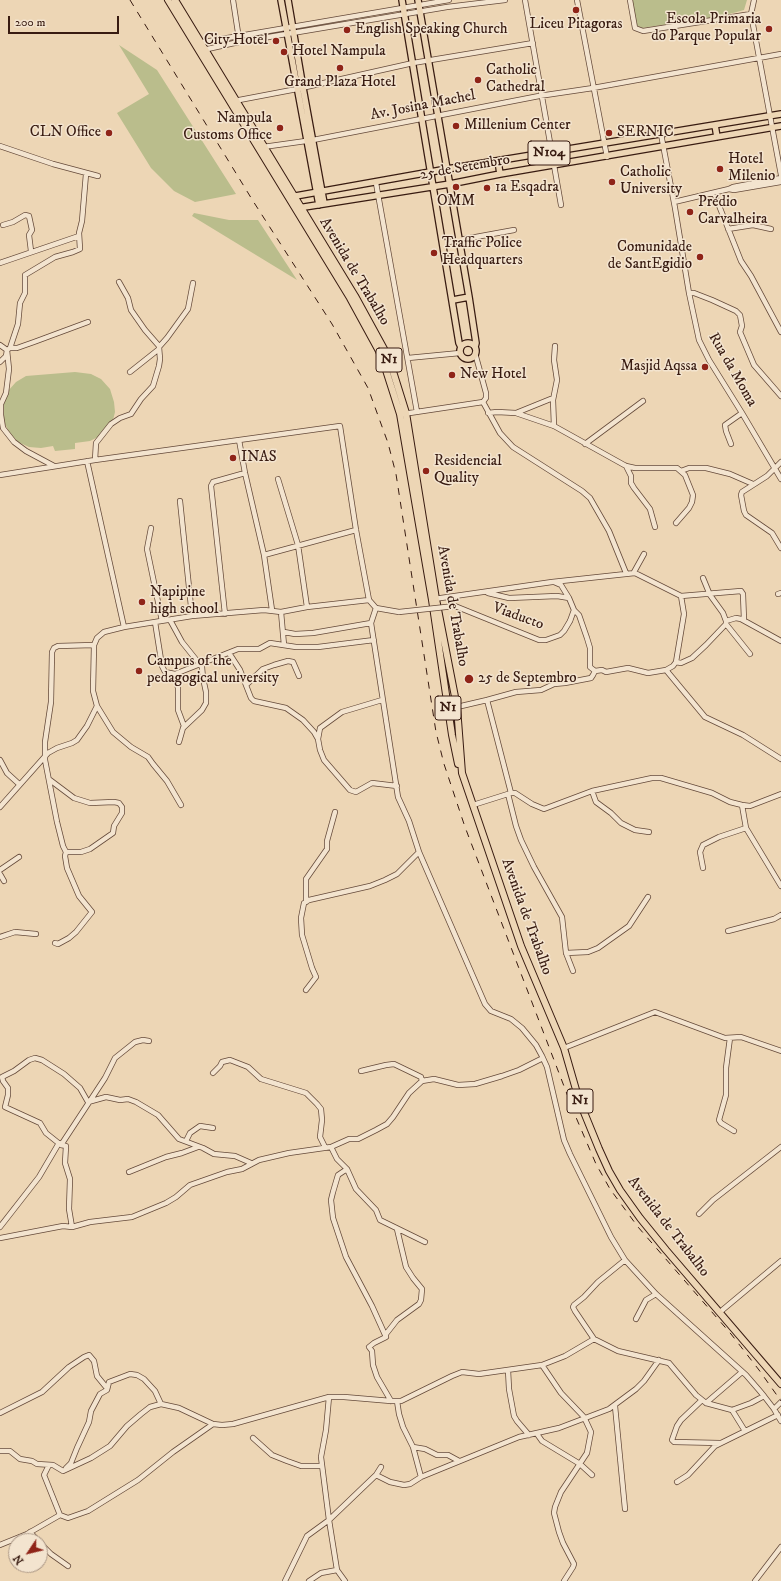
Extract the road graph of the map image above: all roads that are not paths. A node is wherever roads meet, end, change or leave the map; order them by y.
1 (168, 0) edge
2 (175, 0) edge
3 (233, 0) edge
4 (281, 0) edge
5 (288, 0) edge
6 (402, 0) edge
7 (447, 0) edge
8 (505, 0) edge
9 (525, 0) edge
10 (577, 0) edge
11 (630, 0) edge
12 (754, 0) edge
13 (469, 2) edge
14 (419, 6) edge
15 (447, 7) junction
16 (404, 11) junction
17 (751, 14) junction
18 (182, 17) junction
19 (294, 30) junction
20 (287, 31) junction
21 (238, 36) junction
22 (239, 42) junction
23 (198, 43) junction
24 (533, 43) junction
25 (202, 51) junction
26 (781, 54) edge
27 (759, 57) junction
28 (428, 61) junction
29 (412, 63) junction
30 (300, 88) junction
31 (593, 88) junction
32 (541, 96) junction
33 (233, 101) junction
34 (781, 114) edge
35 (437, 115) junction
36 (771, 115) junction
37 (422, 118) junction
38 (716, 125) junction
39 (781, 126) edge
40 (772, 127) junction
41 (661, 134) junction
42 (717, 137) junction
43 (309, 140) junction
44 (604, 144) junction
45 (0, 146) edge
46 (264, 147) junction
47 (663, 147) junction
48 (258, 148) junction
49 (551, 152) junction
50 (606, 157) junction
51 (498, 161) junction
52 (553, 166) junction
53 (447, 169) junction
54 (431, 172) junction
55 (86, 174) junction
56 (500, 174) junction
57 (781, 175) edge
58 (98, 176) dead end
59 (781, 178) edge
60 (781, 182) edge
61 (376, 183) junction
62 (450, 184) junction
63 (746, 186) junction
64 (434, 187) junction
65 (319, 192) junction
66 (714, 193) junction
67 (378, 195) junction
68 (291, 197) junction
69 (674, 202) junction
70 (322, 204) junction
71 (561, 204) dead end
72 (298, 208) junction
73 (3, 225) dead end
74 (771, 229) dead end
75 (514, 230) dead end
76 (728, 230) junction
77 (79, 236) junction
78 (460, 240) junction
79 (443, 243) junction
80 (31, 251) junction
81 (0, 262) edge
82 (119, 282) dead end
83 (193, 283) dead end
84 (689, 293) junction
85 (469, 297) junction
86 (453, 300) junction
87 (88, 322) dead end
88 (781, 332) edge
89 (0, 345) edge
90 (555, 346) dead end
91 (159, 348) junction
92 (9, 349) junction
93 (461, 350) junction
94 (475, 350) junction
95 (408, 358) junction
96 (0, 362) edge
97 (130, 372) dead end
98 (781, 396) edge
99 (553, 398) junction
100 (643, 401) dead end
101 (483, 402) junction
102 (417, 412) junction
103 (488, 413) junction
104 (516, 413) junction
105 (742, 413) junction
106 (403, 414) junction
107 (554, 426) junction
108 (239, 440) junction
109 (586, 444) junction
110 (731, 444) dead end
111 (95, 460) junction
112 (87, 461) junction
113 (781, 462) edge
114 (54, 466) junction
115 (626, 466) junction
116 (775, 469) junction
117 (681, 471) junction
118 (245, 473) junction
119 (0, 475) edge
120 (278, 479) dead end
121 (781, 479) edge
122 (753, 484) junction
123 (180, 501) dead end
124 (676, 522) dead end
125 (655, 527) dead end
126 (150, 528) dead end
127 (356, 530) junction
128 (298, 545) junction
129 (781, 548) edge
130 (644, 554) dead end
131 (264, 555) junction
132 (634, 572) junction
133 (626, 573) junction
134 (703, 578) dead end
135 (552, 582) junction
136 (485, 592) junction
137 (710, 595) junction
138 (681, 596) junction
139 (569, 598) junction
140 (434, 599) junction
141 (369, 600) junction
142 (307, 607) junction
143 (376, 608) junction
144 (272, 610) junction
145 (574, 610) junction
146 (281, 612) junction
147 (225, 614) junction
148 (192, 616) junction
149 (170, 620) junction
150 (744, 620) junction
151 (162, 621) junction
152 (156, 622) junction
153 (726, 622) junction
154 (371, 623) junction
155 (124, 627) junction
156 (284, 632) junction
157 (374, 640) junction
158 (781, 642) edge
159 (94, 645) junction
160 (284, 645) junction
161 (229, 653) junction
162 (750, 654) dead end
163 (676, 662) junction
164 (199, 664) junction
165 (666, 670) junction
166 (595, 671) junction
167 (175, 674) junction
168 (299, 676) dead end
169 (246, 685) junction
170 (382, 700) junction
171 (487, 700) junction
172 (97, 706) junction
173 (457, 707) junction
174 (184, 726) junction
175 (318, 739) junction
176 (178, 742) dead end
177 (45, 757) junction
178 (781, 758) edge
179 (0, 760) edge
180 (462, 773) junction
181 (50, 780) junction
182 (19, 784) junction
183 (397, 786) junction
184 (592, 791) junction
185 (510, 793) junction
186 (781, 794) edge
187 (181, 805) dead end
188 (473, 805) junction
189 (742, 805) junction
190 (0, 807) edge
191 (335, 812) dead end
192 (746, 828) junction
193 (649, 832) dead end
194 (66, 852) junction
195 (419, 852) junction
196 (18, 857) dead end
197 (703, 868) dead end
198 (0, 870) edge
199 (0, 874) edge
200 (4, 881) dead end
201 (781, 886) edge
202 (648, 897) dead end
203 (306, 902) junction
204 (781, 915) edge
205 (728, 932) dead end
206 (36, 934) dead end
207 (0, 937) edge
208 (55, 943) dead end
209 (566, 953) junction
210 (572, 970) dead end
211 (306, 990) dead end
212 (730, 1038) junction
213 (149, 1041) dead end
214 (564, 1048) junction
215 (781, 1051) edge
216 (543, 1058) junction
217 (361, 1071) dead end
218 (213, 1073) dead end
219 (422, 1081) junction
220 (88, 1102) junction
221 (213, 1128) dead end
222 (734, 1131) dead end
223 (186, 1141) junction
224 (60, 1144) junction
225 (198, 1147) junction
226 (325, 1147) junction
227 (331, 1147) junction
228 (781, 1147) edge
229 (251, 1164) junction
230 (347, 1169) junction
231 (130, 1172) dead end
232 (698, 1214) dead end
233 (0, 1226) edge
234 (72, 1228) junction
235 (397, 1229) junction
236 (0, 1238) edge
237 (425, 1242) dead end
238 (625, 1260) junction
239 (781, 1261) edge
240 (656, 1294) junction
241 (720, 1312) junction
242 (636, 1319) dead end
243 (386, 1337) junction
244 (594, 1339) junction
245 (659, 1360) junction
246 (542, 1365) junction
247 (508, 1370) junction
248 (742, 1372) junction
249 (781, 1384) edge
250 (106, 1387) junction
251 (329, 1396) junction
252 (764, 1396) junction
253 (396, 1401) junction
254 (704, 1401) junction
255 (391, 1402) junction
256 (781, 1402) edge
257 (161, 1404) junction
258 (615, 1406) junction
259 (774, 1409) junction
260 (732, 1410) junction
261 (0, 1413) edge
262 (778, 1415) junction
263 (584, 1417) junction
264 (781, 1421) edge
265 (213, 1424) junction
266 (745, 1431) junction
267 (537, 1434) junction
268 (529, 1435) junction
269 (253, 1438) dead end
270 (721, 1443) junction
271 (413, 1447) junction
272 (0, 1451) edge
273 (459, 1461) junction
274 (580, 1464) junction
275 (49, 1465) junction
276 (322, 1466) junction
277 (382, 1467) dead end
278 (65, 1470) junction
279 (376, 1475) junction
280 (592, 1475) dead end
281 (420, 1477) junction
282 (677, 1482) dead end
283 (625, 1509) dead end
284 (60, 1515) junction
285 (329, 1520) junction
286 (30, 1532) joint
287 (0, 1545) edge
288 (781, 1547) edge
289 (48, 1551) edge
290 (68, 1566) dead end
291 (337, 1570) junction
292 (285, 1581) edge
293 (309, 1581) edge
294 (346, 1581) edge
295 (564, 1581) edge
296 (754, 1581) edge

1 - 18 highway, Avenida de Trabalho / N1
2 - 18 highway, Avenida de Trabalho / N1
3 - 21 street
4 - 20 main road
5 - 19 main road
6 - 16 main road
7 - 14 street
7 - 15 street
8 - 13 street
9 - 24 street
10 - 31 street
11 - 17 street
12 - 17 street
13 - 15 street
14 - 15 street
14 - 16 street
14 - 28 main road
16 - 19 street
16 - 29 main road
17 - 27 street
18 - 23 highway, Avenida de Trabalho / N1
19 - 20 street
19 - 30 main road
20 - 21 street
20 - 22 street
20 - 30 main road
21 - 22 street
21 - 23 street
22 - 25 street
23 - 25 highway, Avenida de Trabalho / N1
24 - 28 street
24 - 32 street
25 - 33 highway, Avenida de Trabalho / N1
26 - 27 street, Av. Josina Machel
27 - 31 street, Av. Josina Machel
27 - 36 street
28 - 29 street
28 - 35 main road
29 - 30 street
29 - 37 main road
30 - 33 street
30 - 43 main road
31 - 32 street, Av. Josina Machel
31 - 44 street
32 - 35 street, Av. Josina Machel
32 - 49 street
33 - 46 highway, Avenida de Trabalho / N1
33 - 48 highway, Avenida de Trabalho / N1
34 - 36 main road, 25 de Setembro / N104
35 - 37 street, Av. Josina Machel
35 - 53 main road
36 - 38 main road, 25 de Setembro / N104
36 - 40 street
37 - 43 street, Av. Josina Machel
37 - 54 main road
38 - 41 main road, 25 de Setembro / N104
38 - 42 main road
39 - 40 main road, 25 de Setembro / N104
40 - 42 main road, 25 de Setembro / N104
40 - 57 street
41 - 44 main road, 25 de Setembro / N104
41 - 47 street, Rua da Moma
42 - 47 main road, 25 de Setembro / N104
43 - 46 street, Av. Josina Machel
43 - 65 main road
44 - 49 main road, 25 de Setembro / N104
44 - 50 street
45 - 55 street
46 - 48 street, Av. Josina Machel
46 - 68 highway, Avenida de Trabalho / N1
47 - 50 main road, 25 de Setembro / N104
47 - 69 street, Rua da Moma
48 - 68 highway, Avenida de Trabalho / N1
49 - 51 main road, 25 de Setembro / N104
49 - 52 street
50 - 52 main road, 25 de Setembro / N104
51 - 53 main road, 25 de Setembro / N104
51 - 56 main road
52 - 56 main road, 25 de Setembro / N104
52 - 71 street
53 - 54 main road, 25 de Setembro / N104
53 - 62 main road
54 - 61 main road, 25 de Setembro / N104
54 - 64 main road
55 - 58 street
55 - 77 street
56 - 62 main road, 25 de Setembro / N104
59 - 63 street
60 - 63 street
61 - 65 main road, 25 de Setembro / N104
61 - 67 street
62 - 64 main road, 25 de Setembro / N104
62 - 78 main road
63 - 66 street
64 - 67 main road, 25 de Setembro / N104
64 - 79 main road
65 - 68 main road, N104
65 - 70 main road
66 - 69 street
66 - 76 street
67 - 70 main road, 25 de Setembro / N104
67 - 95 street
68 - 72 highway, Avenida de Trabalho / N1
69 - 84 street, Rua da Moma
70 - 72 main road, 25 de Setembro / N104
72 - 106 highway, Avenida de Trabalho / N1
73 - 80 street
74 - 76 street
75 - 78 street
76 - 88 street
77 - 80 street
77 - 92 street
78 - 79 street
78 - 85 main road
79 - 86 main road
80 - 81 street
82 - 91 street
83 - 91 street
84 - 98 street
84 - 105 street, Rua da Moma
85 - 86 main road
85 - 94 main road
86 - 93 main road
87 - 92 street
89 - 92 street
90 - 99 street
91 - 97 street
91 - 111 street
92 - 96 street
92 - 114 street
93 - 94 main road
93 - 94 main road
93 - 95 street
94 - 101 street
95 - 102 street
99 - 104 street
99 - 107 street
100 - 109 street
101 - 102 street
101 - 103 street
102 - 106 street
103 - 104 street
103 - 133 street
104 - 107 street
105 - 110 street
105 - 116 street, Rua da Moma
106 - 140 highway, Avenida de Trabalho / N1
107 - 109 street
108 - 111 street
108 - 118 street
108 - 127 street
109 - 115 street
111 - 112 street
112 - 114 street
112 - 155 street
113 - 116 street
114 - 119 street
115 - 117 street
115 - 125 street
116 - 121 street, Rua da Moma
116 - 122 street
117 - 122 street
117 - 124 street
118 - 131 street
118 - 147 street
120 - 128 street
122 - 129 street
123 - 148 street
126 - 151 street
127 - 128 street
127 - 141 street
128 - 131 street
128 - 142 street
130 - 132 street
131 - 144 street
132 - 133 street, Viaducto
132 - 138 street
133 - 135 street, Viaducto
134 - 137 street
135 - 136 street, Viaducto
135 - 139 street
136 - 139 street
136 - 140 street, Viaducto
137 - 138 street
137 - 150 street
137 - 153 street
138 - 163 street
139 - 145 street
140 - 173 highway, Avenida de Trabalho / N1
140 - 180 highway, Avenida de Trabalho / N1
141 - 142 street
141 - 143 street
142 - 146 street
143 - 145 street, Viaducto, bridge
143 - 154 street
144 - 146 street
144 - 147 street
145 - 166 street
146 - 156 street
147 - 148 street
148 - 149 street
149 - 151 street
149 - 164 street
150 - 153 street
150 - 158 street
151 - 152 street
152 - 155 street
152 - 167 street
153 - 162 street
153 - 163 street
154 - 156 street
154 - 157 street
155 - 159 street
156 - 160 street
157 - 160 street
157 - 170 street
159 - 172 street
159 - 177 street
160 - 161 street
161 - 164 street
161 - 169 street
163 - 165 street
164 - 167 street
164 - 174 street
165 - 166 street
165 - 178 street
166 - 171 street
167 - 174 street
168 - 169 street
169 - 175 street
170 - 175 street
170 - 183 street
171 - 173 street
171 - 185 street
172 - 177 street
172 - 187 street
173 - 180 highway, Avenida de Trabalho / N1
174 - 176 street
175 - 183 street
177 - 181 street
177 - 182 street
179 - 182 street
180 - 188 highway, Avenida de Trabalho / N1
181 - 194 street
181 - 194 street
182 - 190 street
183 - 195 street
184 - 185 street
184 - 189 street
184 - 193 street
185 - 188 street
185 - 209 street
186 - 189 street
188 - 214 highway, Avenida de Trabalho / N1
189 - 192 street
191 - 203 street
192 - 197 street
192 - 201 street
194 - 208 street
195 - 203 street
195 - 216 street
196 - 198 street
199 - 200 street
202 - 209 street
203 - 211 street
204 - 205 street
206 - 207 street
209 - 210 street
212 - 214 street
212 - 215 street
212 - 222 street
213 - 220 street
214 - 241 highway, Avenida de Trabalho / N1
216 - 219 street
216 - 238 street
217 - 219 street
218 - 226 street
219 - 227 street
220 - 223 street
220 - 224 street
220 - 224 street
221 - 223 street
223 - 225 street
224 - 233 street
224 - 234 street
225 - 229 street
225 - 231 street
226 - 227 street
226 - 229 street
227 - 230 street
228 - 232 street
229 - 234 street
230 - 235 street
230 - 243 street
234 - 236 street
235 - 237 street
235 - 243 street
238 - 240 street
238 - 244 street
239 - 241 street
240 - 242 street
240 - 248 street
241 - 249 highway, Avenida de Trabalho / N1
243 - 255 street
244 - 245 street
244 - 246 street
245 - 254 street
245 - 258 street
246 - 247 street
246 - 263 street
247 - 253 street
247 - 268 street
248 - 252 street
248 - 254 street
250 - 257 street
250 - 261 street
250 - 278 street
251 - 255 street
251 - 265 street
251 - 276 street
252 - 259 street
252 - 260 street
253 - 255 street
253 - 271 street
254 - 260 street
254 - 270 street
256 - 259 street
257 - 265 street
257 - 278 street
258 - 263 street
258 - 283 street
259 - 262 street
260 - 266 street
262 - 264 street
262 - 266 street
263 - 267 street
263 - 274 street
265 - 284 street
266 - 270 street
267 - 268 street
267 - 274 street
268 - 273 street
269 - 276 street
270 - 282 street
271 - 273 street
271 - 281 street
272 - 275 street
273 - 281 street
274 - 280 street
274 - 295 street
275 - 278 street
275 - 284 street
276 - 285 street
277 - 279 street
279 - 281 street
279 - 285 street
284 - 286 street
285 - 291 street
285 - 292 street
286 - 287 street
288 - 296 street
289 - 290 street
291 - 293 street
291 - 294 street

